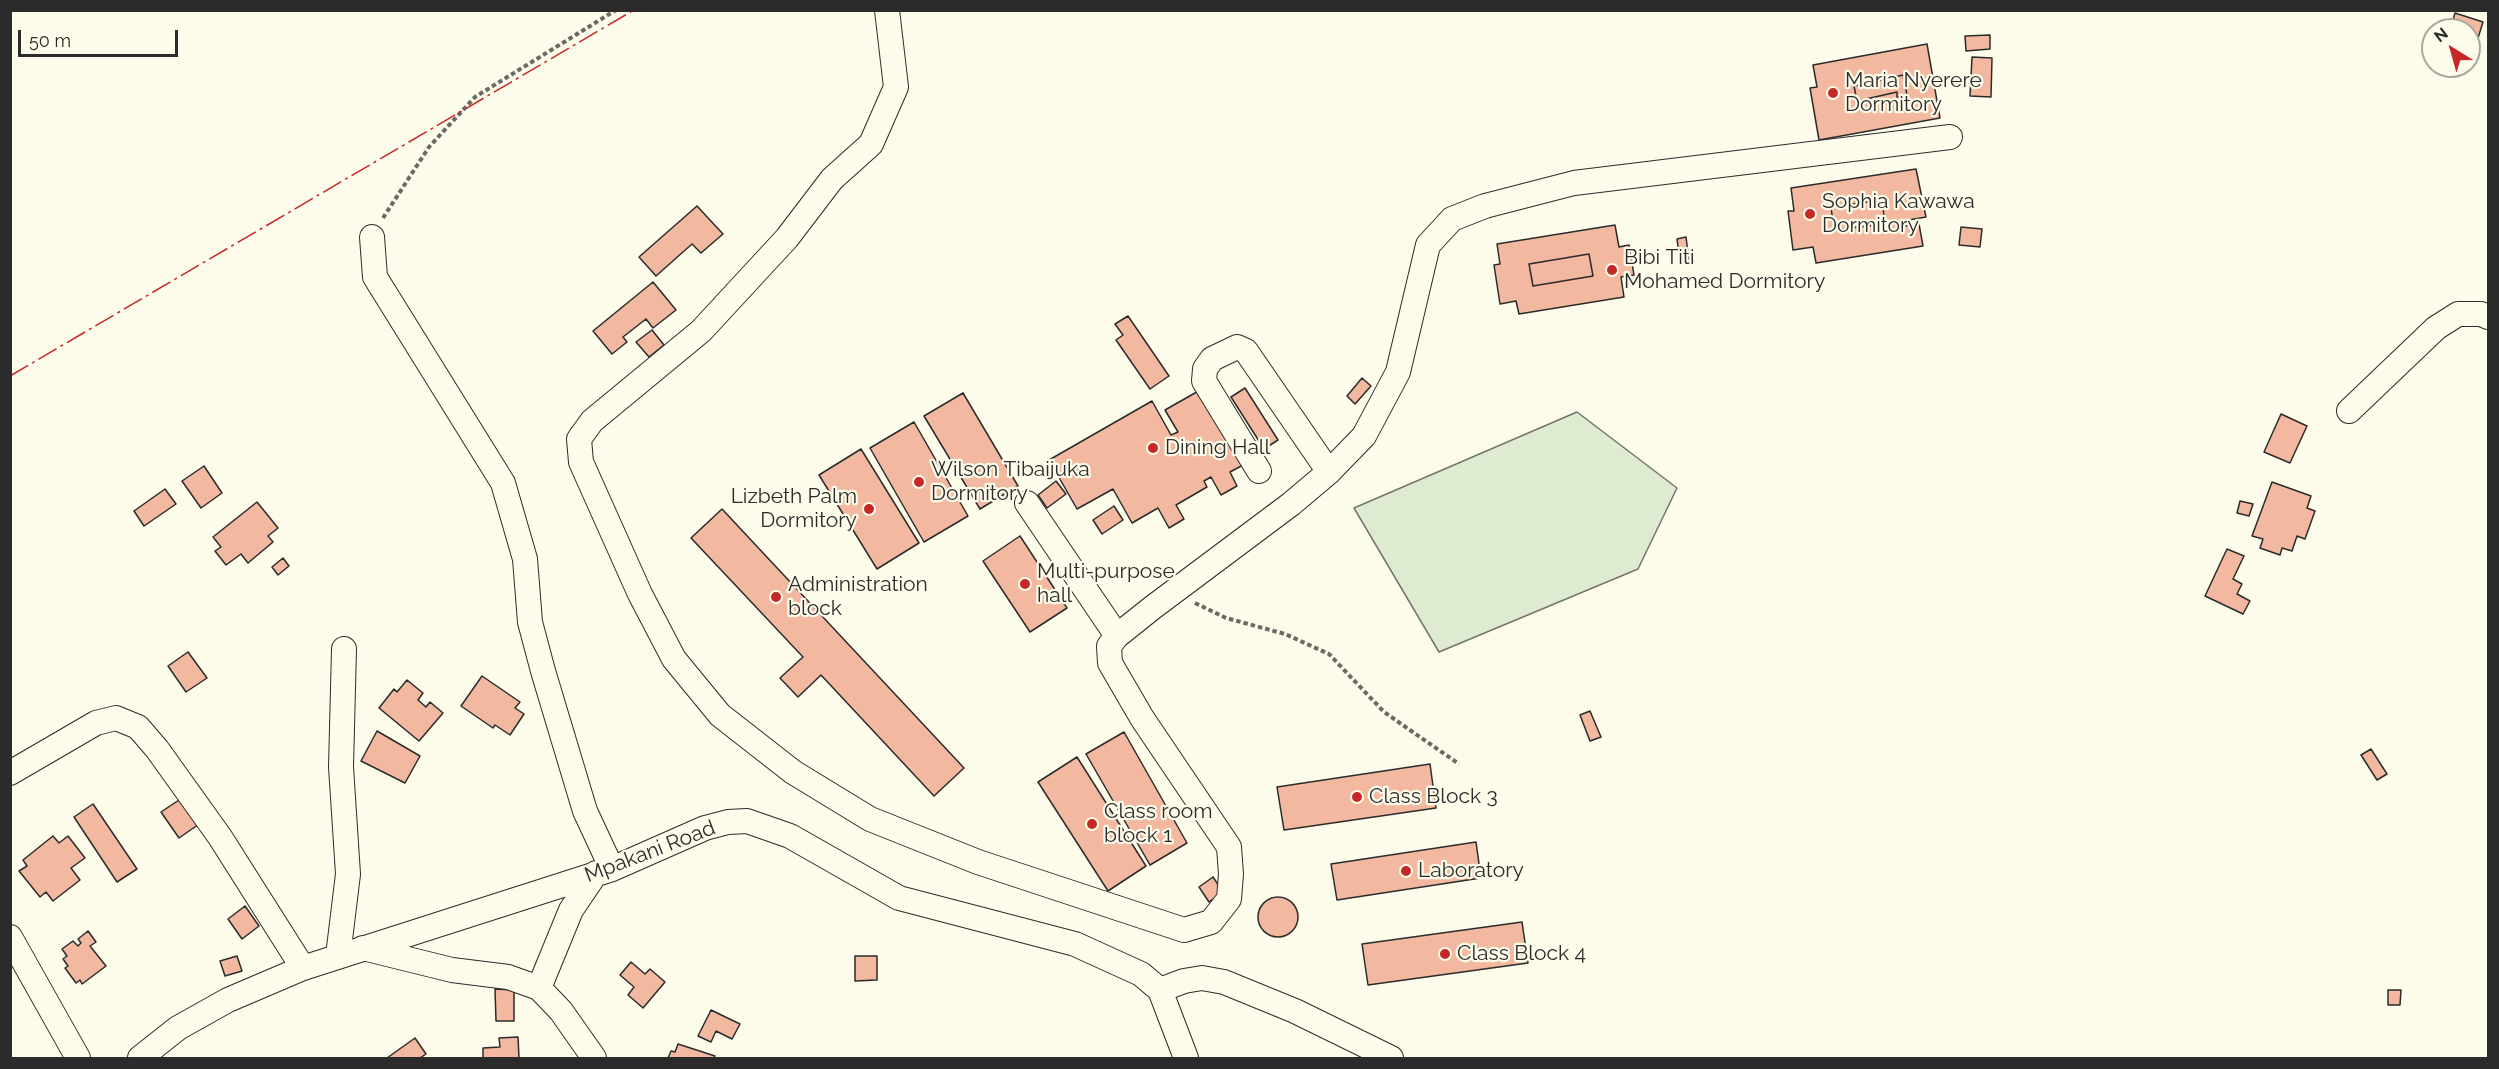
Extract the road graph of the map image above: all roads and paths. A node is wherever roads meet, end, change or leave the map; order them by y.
1 (616, 10) edge
2 (887, 10) edge
3 (1950, 137) dead end
4 (372, 237) joint
5 (2488, 317) edge
6 (2349, 411) dead end
7 (1259, 471) dead end
8 (1329, 472) junction
9 (1027, 503) dead end
10 (1172, 593) junction
11 (1117, 636) junction
12 (344, 649) dead end
13 (1459, 765) dead end
14 (10, 773) edge
15 (604, 871) junction
16 (10, 937) edge
17 (363, 948) junction
18 (338, 956) junction
19 (303, 968) junction
20 (539, 988) junction
21 (1160, 990) junction
22 (78, 1059) edge
23 (140, 1059) edge
24 (594, 1059) edge
25 (1186, 1059) edge
26 (1390, 1059) edge

1 - 4 path
2 - 11 street
3 - 8 street
4 - 15 street
5 - 6 street
7 - 8 street
8 - 10 street
9 - 11 street
10 - 11 street
10 - 13 path
12 - 18 street
14 - 19 street
15 - 17 street, Mpakani Road
15 - 20 street
15 - 21 street, Mpakani Road
16 - 22 street
17 - 18 street, Mpakani Road
17 - 20 street
18 - 19 street, Mpakani Road
19 - 23 street, Mpakani Road
20 - 24 street
21 - 25 street
21 - 26 street

